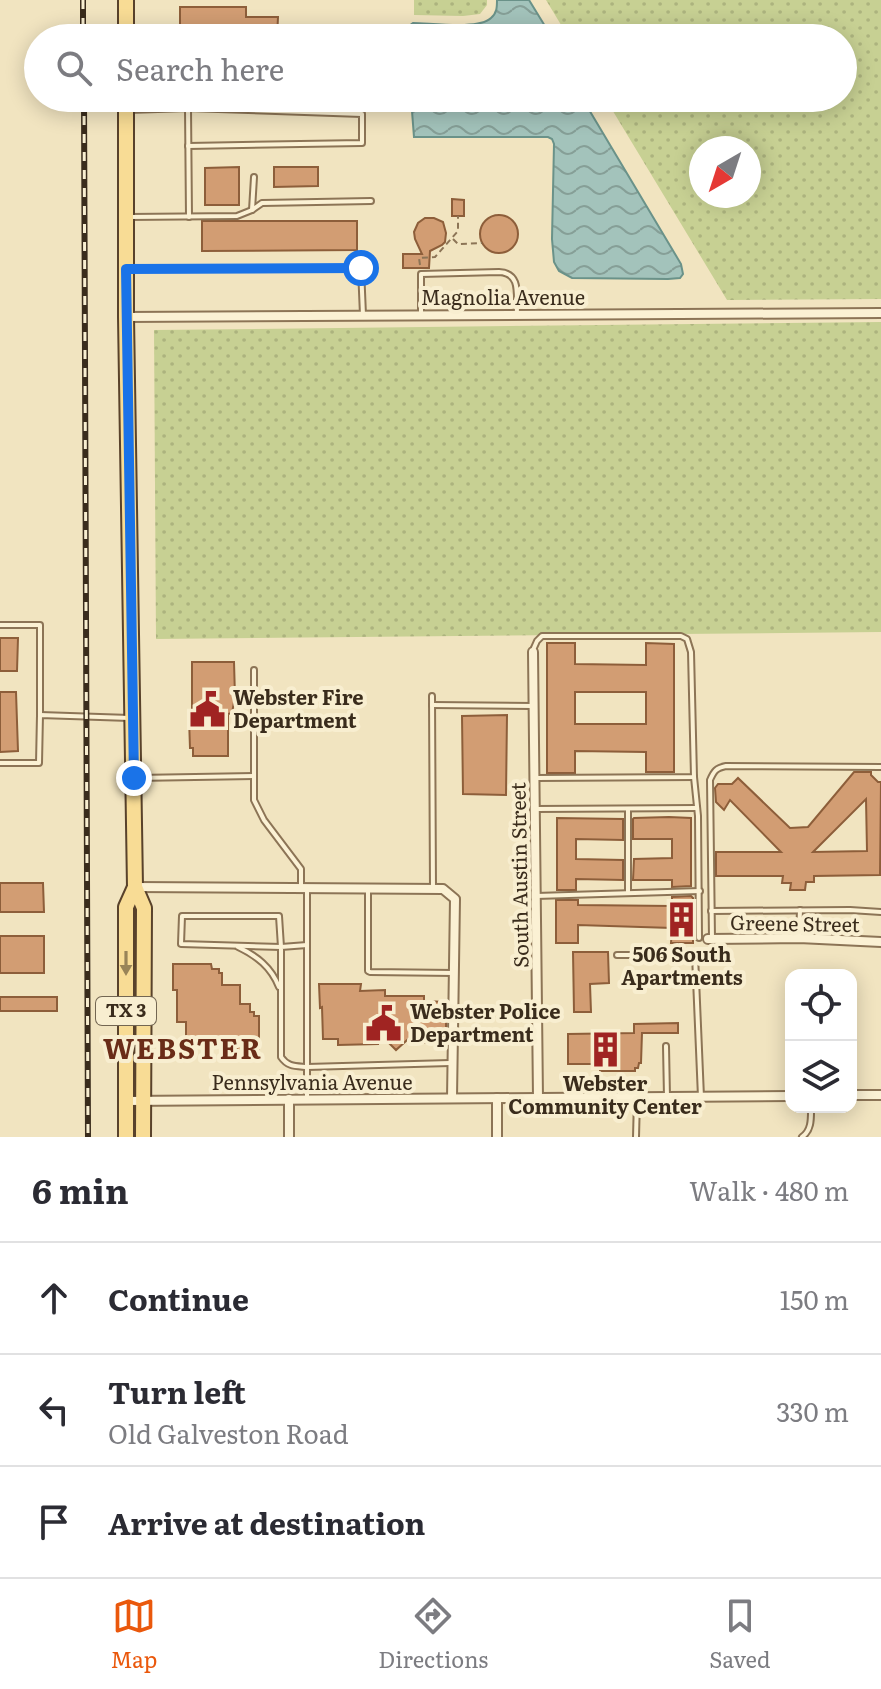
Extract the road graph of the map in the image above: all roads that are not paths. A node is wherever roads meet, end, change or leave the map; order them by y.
1 (126, 0) edge
2 (126, 24) edge
3 (126, 112) edge
4 (188, 112) edge
5 (304, 112) edge
6 (188, 146) junction
7 (254, 177) dead end
8 (371, 201) dead end
9 (252, 210) junction
10 (126, 217) junction
11 (189, 217) junction
12 (126, 269) junction
13 (881, 313) edge
14 (517, 314) junction
15 (363, 315) junction
16 (421, 315) junction
17 (126, 317) junction
18 (0, 625) edge
19 (533, 652) joint
20 (254, 670) dead end
21 (432, 696) dead end
22 (432, 705) junction
23 (533, 706) junction
24 (40, 715) junction
25 (133, 718) junction
26 (0, 763) edge
27 (881, 767) edge
28 (254, 776) junction
29 (694, 777) junction
30 (134, 778) junction
31 (534, 778) junction
32 (697, 808) junction
33 (535, 809) junction
34 (628, 809) junction
35 (135, 887) junction
36 (304, 888) junction
37 (368, 888) junction
38 (433, 889) junction
39 (700, 891) junction
40 (628, 893) junction
41 (536, 896) junction
42 (800, 910) junction
43 (711, 911) junction
44 (881, 912) edge
45 (799, 938) junction
46 (706, 939) junction
47 (881, 942) edge
48 (307, 945) junction
49 (233, 946) junction
50 (281, 947) junction
51 (617, 955) dead end
52 (454, 973) junction
53 (281, 993) junction
54 (126, 1034) junction
55 (666, 1046) dead end
56 (453, 1063) junction
57 (307, 1067) junction
58 (857, 1095) edge
59 (881, 1095) edge
60 (785, 1096) edge
61 (143, 1097) junction
62 (637, 1097) junction
63 (667, 1097) junction
64 (701, 1097) junction
65 (452, 1098) junction
66 (497, 1098) junction
67 (538, 1098) junction
68 (289, 1099) junction
69 (307, 1099) junction
70 (126, 1101) junction
71 (810, 1113) edge
72 (126, 1137) edge
73 (143, 1137) edge
74 (289, 1137) edge
75 (497, 1137) edge
76 (636, 1137) edge
77 (802, 1137) edge

1 - 2 main road
3 - 10 main road, TX 3
4 - 6 lane
5 - 6 lane
6 - 11 lane
7 - 9 lane
8 - 9 lane
9 - 11 lane
10 - 11 lane
10 - 12 main road, TX 3
12 - 15 lane
12 - 17 main road, TX 3
13 - 14 street, Magnolia Avenue
14 - 16 street, Magnolia Avenue
14 - 16 lane
15 - 16 street, Magnolia Avenue
15 - 17 street, Magnolia Avenue
17 - 25 main road, TX 3
18 - 24 lane
19 - 23 street, South Austin Street
19 - 29 lane
20 - 28 lane
21 - 22 lane
22 - 23 lane
22 - 38 lane
23 - 31 street, South Austin Street
24 - 25 lane
24 - 26 lane
25 - 30 main road, TX 3
27 - 43 lane
28 - 30 lane
28 - 36 lane
29 - 31 lane
29 - 32 lane
30 - 35 main road, TX 3
31 - 33 street, South Austin Street
32 - 34 lane
32 - 39 lane
33 - 34 lane
33 - 41 street, South Austin Street
34 - 40 lane
35 - 36 street
35 -> 54 main road, TX 3
35 - 61 main road, TX 3
36 - 37 street
36 - 48 lane
37 - 38 street
37 - 52 lane
38 - 52 street
39 - 40 lane
39 - 46 lane
40 - 41 lane
41 - 67 street, South Austin Street
42 - 43 lane
42 - 44 lane
42 - 45 lane
43 - 46 lane
45 - 46 street, Greene Street
45 - 47 street, Greene Street
48 - 50 lane
48 - 57 lane
49 - 50 lane
49 - 50 lane
49 - 53 lane
50 - 53 lane
51 - 64 lane
52 - 56 street
53 - 57 lane
54 - 61 main road
54 - 70 main road, TX 3
55 - 63 lane
56 - 57 lane
56 - 65 street
57 - 69 lane
58 - 59 street
60 - 64 street
61 - 68 street, Pennsylvania Avenue
61 - 70 street, Pennsylvania Avenue
61 - 73 main road, TX 3
62 - 63 street
62 - 67 street
62 - 76 lane
63 - 64 street
65 - 66 street, Pennsylvania Avenue
65 - 69 street, Pennsylvania Avenue
66 - 67 street, Pennsylvania Avenue
66 - 75 street
68 - 69 street, Pennsylvania Avenue
68 - 74 street
70 - 72 main road, TX 3
71 - 77 lane

